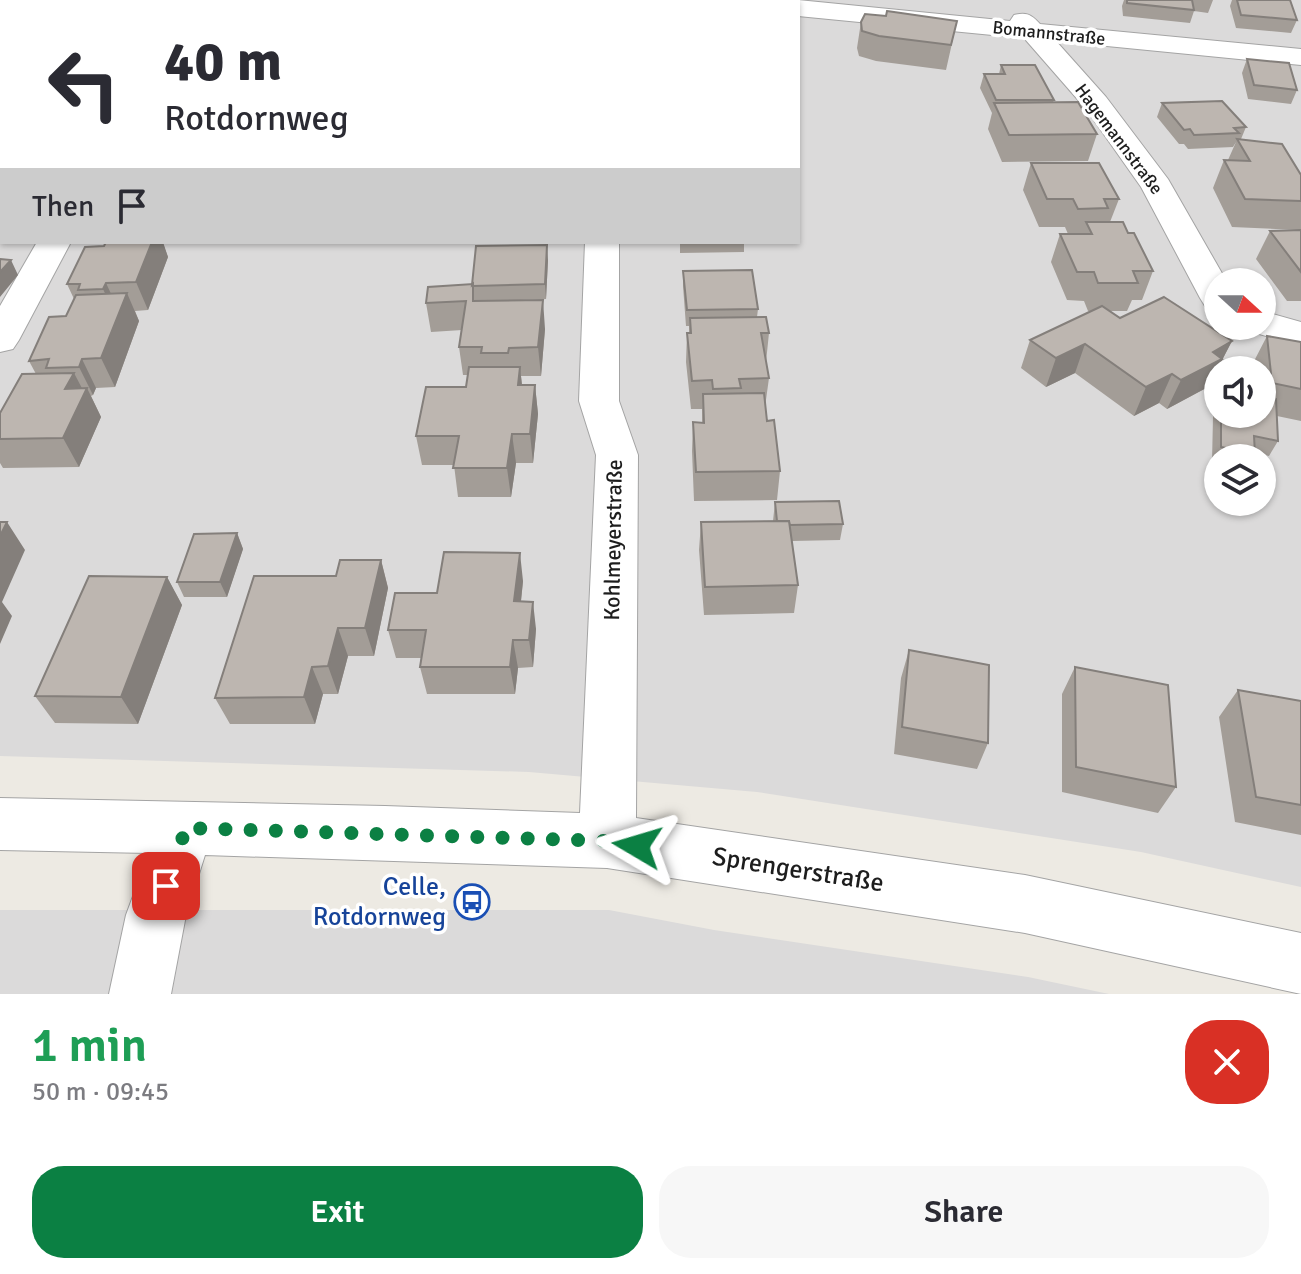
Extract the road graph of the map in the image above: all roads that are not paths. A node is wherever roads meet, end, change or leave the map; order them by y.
1 (1015, 0) edge
2 (800, 8) edge
3 (1031, 31) junction
4 (1301, 57) edge
5 (53, 244) edge
6 (602, 244) edge
7 (1204, 272) edge
8 (1276, 327) edge
9 (1301, 334) edge
10 (0, 340) edge
11 (0, 824) edge
12 (186, 828) junction
13 (607, 841) junction
14 (1301, 964) edge
15 (140, 994) edge

1 - 3 street, Hagemannstraße
2 - 3 street, Bomannstraße
3 - 4 street, Bomannstraße
3 - 7 street, Hagemannstraße
5 - 10 street
6 - 13 street, Kohlmeyerstraße
8 - 9 street
11 - 12 street, Sprengerstraße
12 - 13 street, Sprengerstraße
12 - 15 street
13 - 14 street, Sprengerstraße

